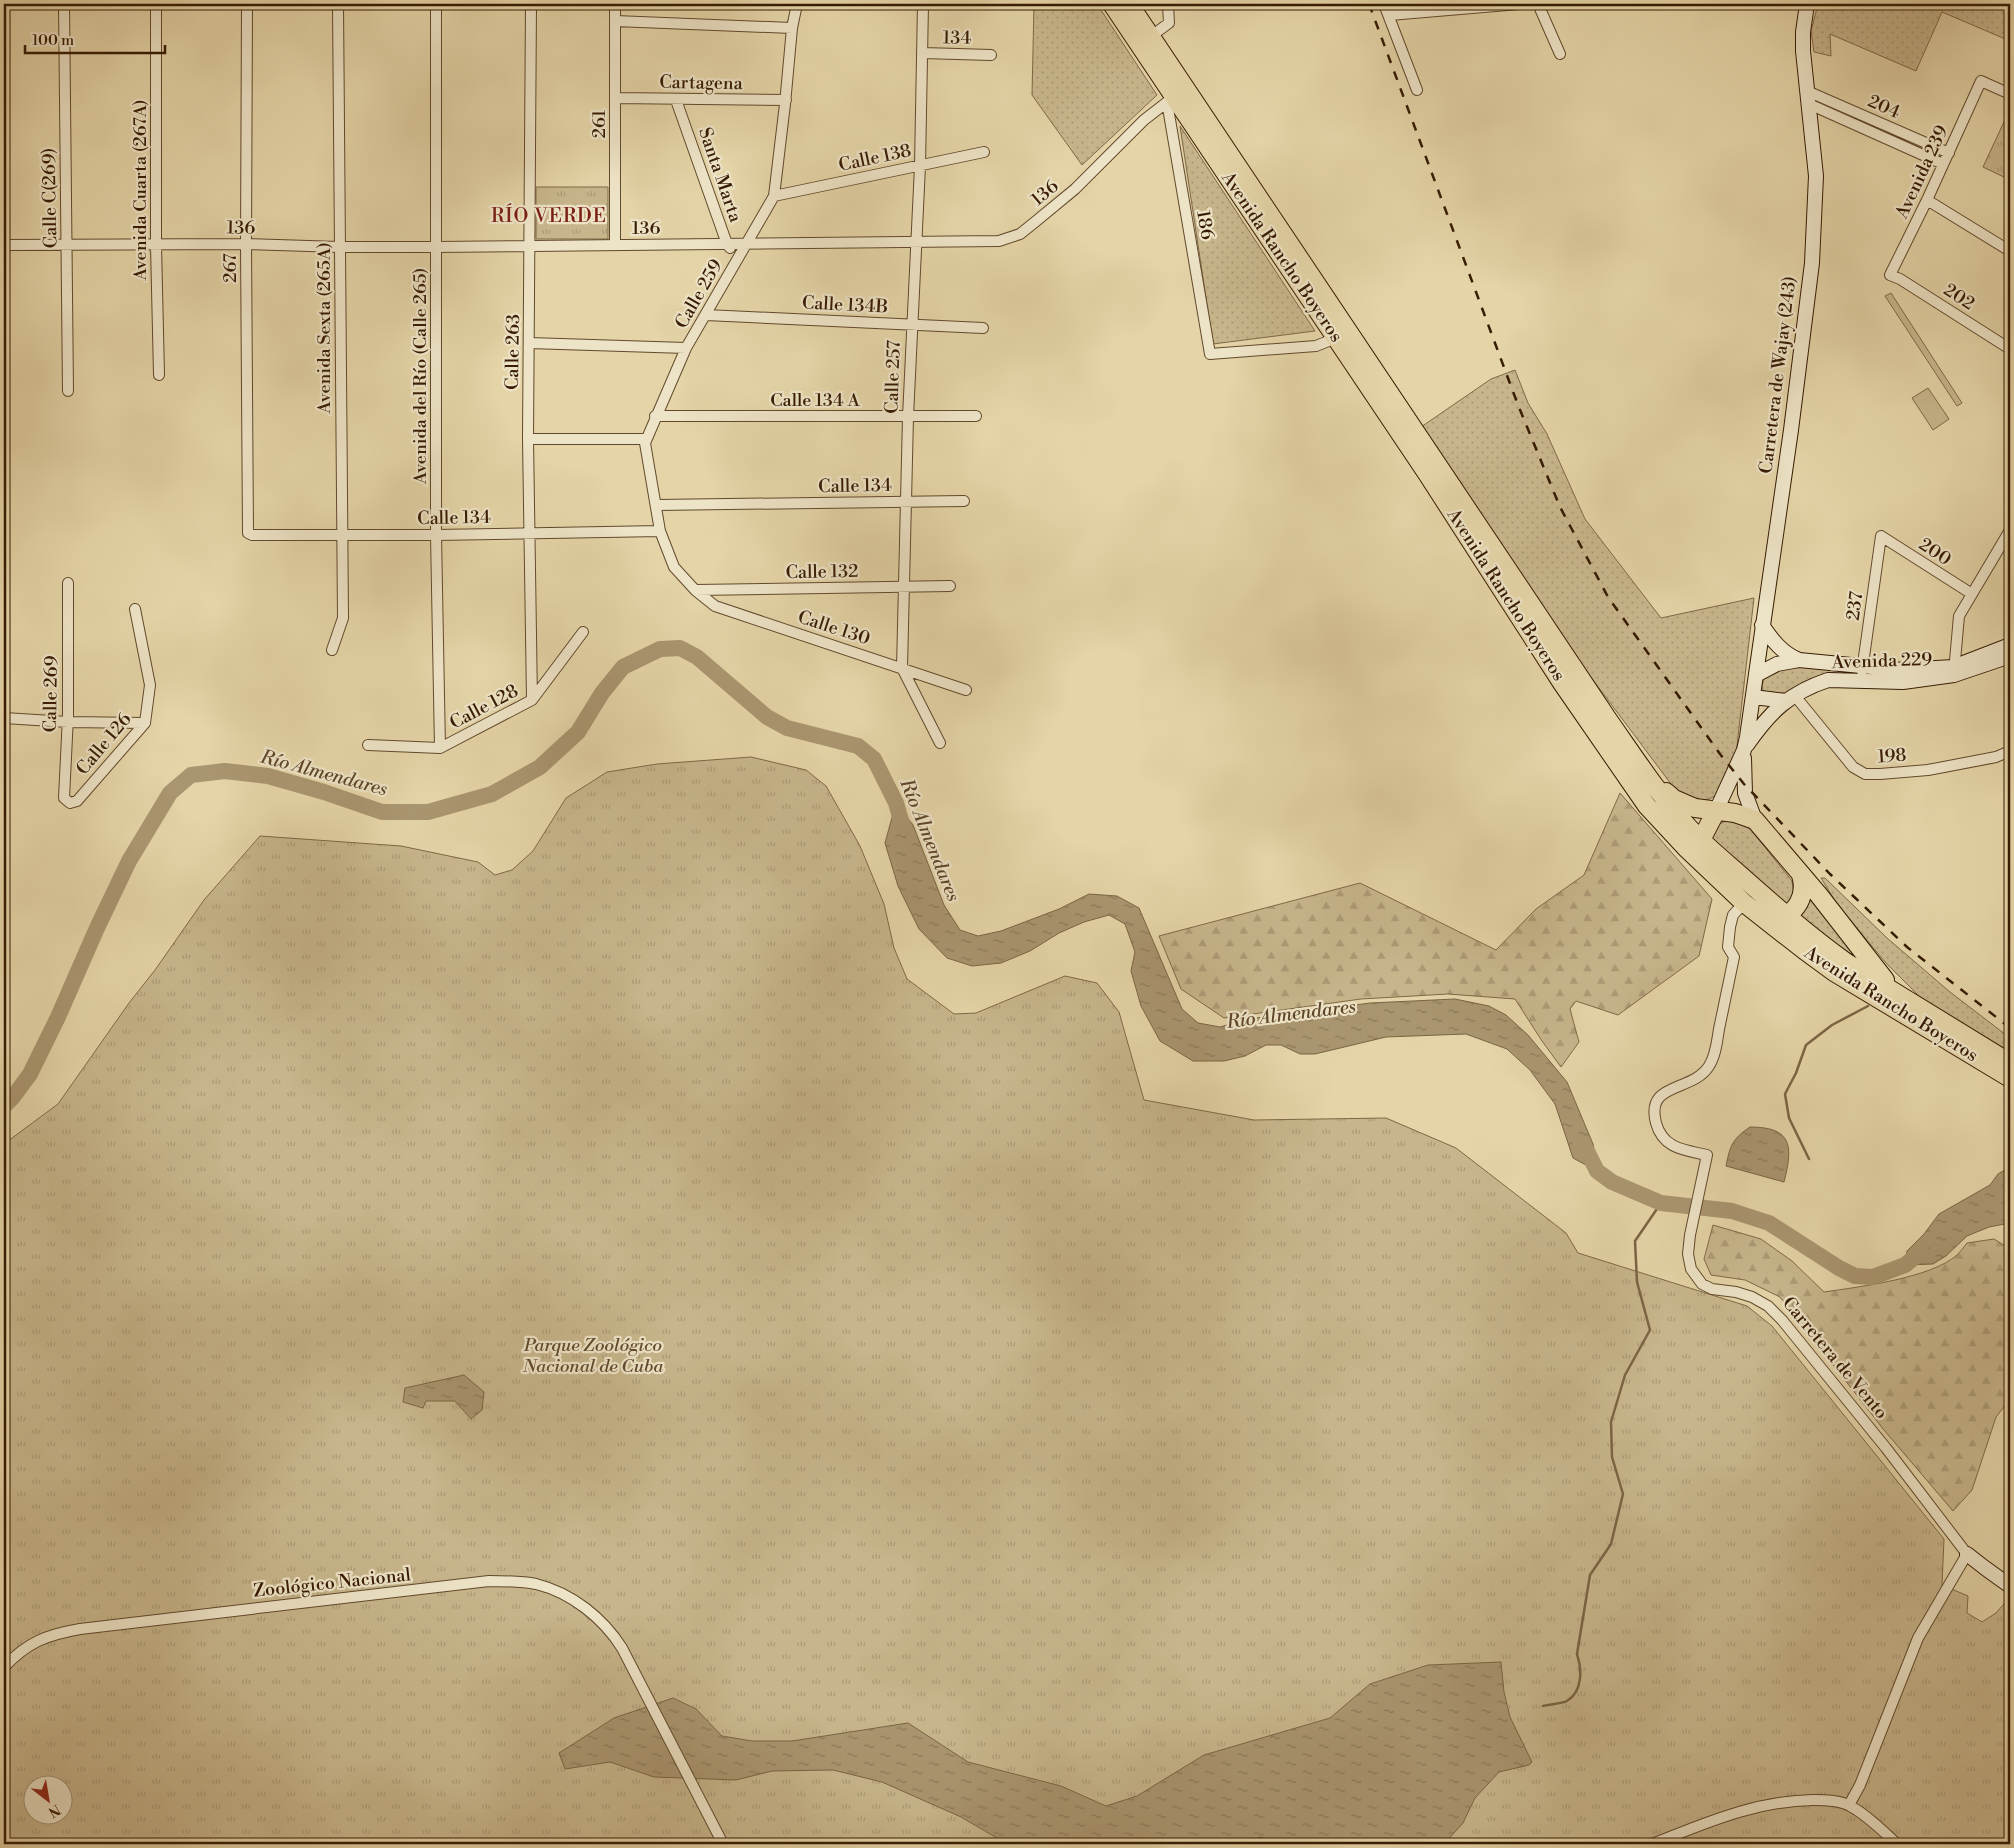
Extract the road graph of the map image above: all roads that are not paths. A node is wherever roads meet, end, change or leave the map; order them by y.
1 (64, 4) edge
2 (156, 4) edge
3 (247, 4) edge
4 (338, 4) edge
5 (436, 4) edge
6 (531, 4) edge
7 (615, 4) edge
8 (797, 4) edge
9 (923, 4) edge
10 (1112, 4) edge
11 (1129, 4) edge
12 (1168, 4) edge
13 (1384, 4) edge
14 (1520, 4) edge
15 (1538, 4) edge
16 (1807, 4) edge
17 (1390, 15) junction
18 (615, 21) junction
19 (792, 28) junction
20 (1150, 37) junction
21 (923, 53) junction
22 (1560, 54) dead end
23 (991, 55) dead end
24 (1418, 90) dead end
25 (2010, 94) edge
26 (1808, 97) junction
27 (616, 98) junction
28 (1171, 99) junction
29 (676, 100) junction
30 (786, 100) junction
31 (984, 152) dead end
32 (1949, 153) junction
33 (1943, 164) junction
34 (920, 166) junction
35 (774, 196) junction
36 (1928, 200) junction
37 (917, 242) junction
38 (246, 244) junction
39 (615, 244) junction
40 (727, 244) junction
41 (747, 244) junction
42 (4, 245) edge
43 (67, 245) junction
44 (156, 245) junction
45 (530, 245) junction
46 (340, 247) junction
47 (436, 247) junction
48 (2010, 251) edge
49 (738, 259) junction
50 (1890, 275) joint
51 (706, 315) junction
52 (911, 325) junction
53 (983, 328) dead end
54 (1336, 338) junction
55 (529, 343) junction
56 (686, 348) junction
57 (2010, 349) edge
58 (159, 375) dead end
59 (68, 391) dead end
60 (655, 416) junction
61 (976, 416) dead end
62 (908, 417) junction
63 (528, 439) junction
64 (646, 439) junction
65 (964, 501) dead end
66 (906, 502) junction
67 (657, 505) junction
68 (2010, 530) edge
69 (660, 531) junction
70 (248, 533) joint
71 (530, 533) junction
72 (341, 535) junction
73 (436, 535) junction
74 (1881, 536) joint
75 (2006, 543) edge
76 (68, 583) dead end
77 (950, 586) dead end
78 (903, 587) junction
79 (694, 590) junction
80 (1972, 594) junction
81 (135, 609) dead end
82 (1762, 625) junction
83 (583, 632) dead end
84 (2010, 644) edge
85 (332, 650) dead end
86 (2010, 656) edge
87 (1799, 660) junction
88 (902, 668) junction
89 (1954, 671) junction
90 (1862, 673) junction
91 (1756, 675) junction
92 (966, 690) dead end
93 (1753, 697) junction
94 (1790, 698) junction
95 (532, 700) junction
96 (4, 718) edge
97 (68, 722) junction
98 (145, 724) junction
99 (940, 743) dead end
100 (368, 744) dead end
101 (440, 748) junction
102 (1744, 750) junction
103 (2010, 751) edge
104 (1996, 758) junction
105 (2010, 761) edge
106 (1650, 779) junction
107 (70, 803) joint
108 (1716, 811) junction
109 (1755, 820) junction
110 (1701, 840) junction
111 (1703, 864) junction
112 (1801, 875) junction
113 (1748, 907) junction
114 (1785, 915) junction
115 (1912, 1003) junction
116 (2010, 1063) edge
117 (2010, 1078) edge
118 (1967, 1554) junction
119 (2010, 1586) edge
120 (4, 1667) edge
121 (1849, 1805) junction
122 (724, 1844) edge
123 (1652, 1844) edge
124 (1897, 1844) edge

1 - 43 street, Calle C(269)
2 - 44 street, Avenida Cuarta (267A)
3 - 38 street, 267
4 - 46 street, Avenida Sexta (265A)
5 - 47 street, Avenida del Río (Calle 265)
6 - 45 street, Calle 263
7 - 18 street, 261
8 - 19 street, Calle 259
9 - 21 street, Calle 257
10 - 28 highway, Avenida Rancho Boyeros
11 - 20 highway, Avenida Rancho Boyeros
12 - 20 street
13 - 17 street
14 - 17 street
15 - 22 street
16 - 26 main road, Carretera de Wajay (243)
17 - 24 street
18 - 19 street
18 - 27 street, 261
19 - 30 street, Calle 259
20 - 106 highway, Avenida Rancho Boyeros
21 - 23 street, 134
21 - 34 street, Calle 257
25 - 32 street, Avenida 239
26 - 32 street, 204
26 - 33 street, 204
26 - 82 main road, Carretera de Wajay (243)
27 - 29 street, Cartagena
27 - 39 street, 261
28 - 37 street, 136
28 - 54 highway, Avenida Rancho Boyeros
28 - 54 street, 186
29 - 30 street, Cartagena
29 - 40 street, Santa Marta
30 - 35 street, Calle 259
31 - 34 street, Calle 138
32 - 33 street, Avenida 239
33 - 36 street, Avenida 239
34 - 35 street, Calle 138
34 - 37 street, Calle 257
35 - 41 street, Calle 259
36 - 48 street
36 - 50 street, Avenida 239
37 - 41 street, 136
37 - 52 street, Calle 257
38 - 44 street, 136
38 - 46 street, 136
38 - 70 street, 267
39 - 40 street, 136
39 - 45 street, 136
40 - 41 street, 136
40 - 49 street, Santa Marta
41 - 49 street, Calle 259
42 - 43 street, 136
43 - 44 street, 136
43 - 59 street, Calle C(269)
44 - 58 street, Avenida Cuarta (267A)
45 - 47 street, 136
45 - 55 street, Calle 263
46 - 47 street, 136
46 - 72 street, Avenida Sexta (265A)
47 - 73 street, Avenida del Río (Calle 265)
49 - 51 street, Calle 259
50 - 57 street, 202
51 - 52 street, Calle 134B
51 - 56 street, Calle 259
52 - 53 street, Calle 134B
52 - 62 street, Calle 257
54 - 111 highway, Avenida Rancho Boyeros
55 - 56 street
55 - 63 street, Calle 263
56 - 60 street, Calle 259
60 - 62 street, Calle 134 A
60 - 64 street, Calle 259
61 - 62 street, Calle 134 A
62 - 66 street, Calle 257
63 - 64 street
63 - 71 street, Calle 263
64 - 67 street, Calle 259
65 - 66 street, Calle 134
66 - 67 street, Calle 134
66 - 78 street, Calle 257
67 - 69 street, Calle 259
68 - 75 street
69 - 71 street, Calle 134
69 - 79 street, Calle 259
70 - 72 street, Calle 134
71 - 73 street, Calle 134
71 - 95 street, Calle 263
72 - 73 street, Calle 134
72 - 85 street, Avenida Sexta (265A)
73 - 101 street, Avenida del Río (Calle 265)
74 - 80 street, 200
74 - 90 street, 237
75 - 80 street
76 - 97 street, Calle 269
77 - 78 street, Calle 132
78 - 79 street, Calle 132
78 - 88 street, Calle 257
79 - 88 street, Calle 130
80 - 89 street
81 - 98 street, Calle 126
82 - 87 main road, Avenida 229
82 - 91 main road, Carretera de Wajay (243)
83 - 95 street, Calle 128
84 - 89 main road, Avenida 229
86 - 89 main road, Avenida 229
87 - 90 main road, Avenida 229
87 - 91 main road, Avenida 229
88 - 92 street, Calle 130
88 - 99 street, Calle 257
89 - 90 main road, Avenida 229
90 - 94 main road, Avenida 229
91 - 93 main road, Carretera de Wajay (243)
93 - 94 main road
93 - 102 main road, Carretera de Wajay (243)
94 - 102 main road, Avenida 229
94 - 104 street, 198
95 - 101 street, Calle 128
96 - 97 street
97 - 98 street
97 - 107 street, Calle 269
98 - 107 street, Calle 126
100 - 101 street, Calle 128
102 - 108 main road, Carretera de Wajay (243)
102 - 109 main road, Carretera de Wajay (243)
103 - 104 street
104 - 105 street
106 - 108 highway
106 - 110 highway, Avenida Rancho Boyeros
108 - 109 highway
108 - 110 highway
109 - 112 highway
110 - 111 highway
110 - 114 highway, Avenida Rancho Boyeros
111 - 113 highway, Avenida Rancho Boyeros
112 - 114 highway
112 - 115 highway
113 - 114 highway
113 - 117 highway, Avenida Rancho Boyeros
113 - 118 street, Carretera de Vento
114 - 115 highway, Avenida Rancho Boyeros
115 - 116 highway, Avenida Rancho Boyeros
118 - 119 main road, Carretera de Vento
118 - 121 street
120 - 122 street, Zoológico Nacional
121 - 123 street
121 - 124 street

